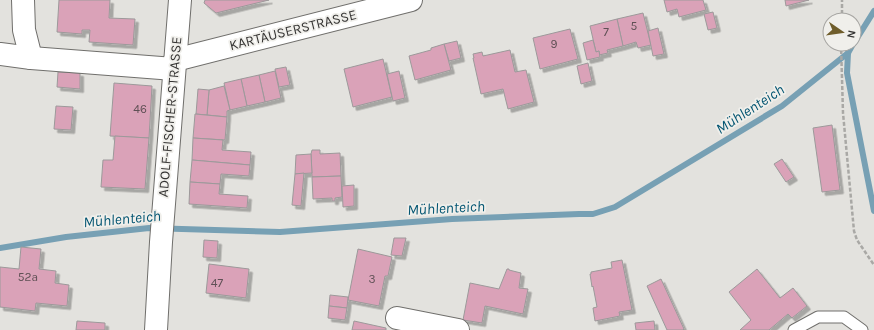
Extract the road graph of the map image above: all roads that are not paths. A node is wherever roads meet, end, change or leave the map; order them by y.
1 (23, 0) edge
2 (180, 0) edge
3 (411, 0) edge
4 (0, 54) edge
5 (31, 58) junction
6 (174, 64) junction
7 (397, 318) dead end
8 (156, 330) edge
9 (458, 330) edge
10 (794, 330) edge
11 (862, 330) edge

1 - 5 street
2 - 6 street, ADOLF-FISCHER-STRASSE
3 - 6 street, KARTÄUSERSTRASSE
4 - 5 street, KARTÄUSERSTRASSE
5 - 6 street, KARTÄUSERSTRASSE
6 - 8 street, ADOLF-FISCHER-STRASSE
7 - 9 street
10 - 11 lane

